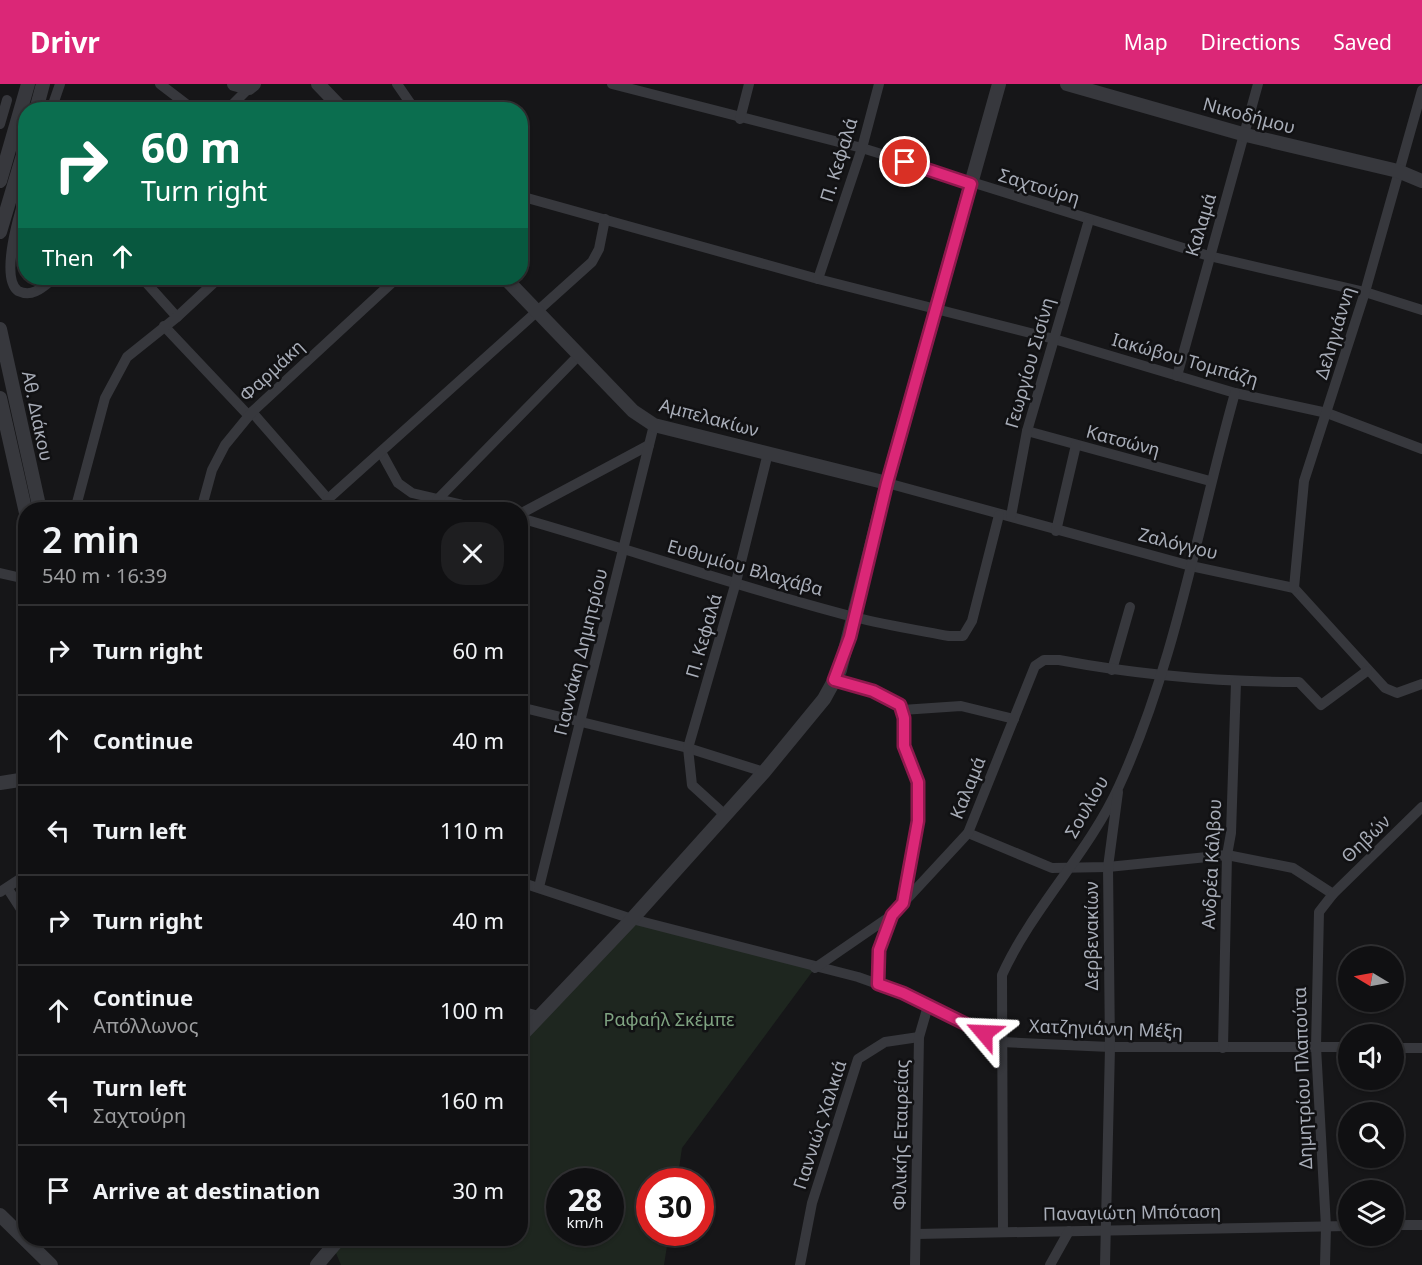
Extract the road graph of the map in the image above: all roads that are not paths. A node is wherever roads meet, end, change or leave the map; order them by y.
1 (28, 84) edge
2 (43, 84) edge
3 (60, 84) edge
4 (160, 84) edge
5 (234, 84) edge
6 (318, 84) edge
7 (397, 84) edge
8 (612, 84) edge
9 (749, 84) edge
10 (879, 84) edge
11 (999, 84) edge
12 (1067, 84) edge
13 (1258, 84) edge
14 (251, 86) edge
15 (1422, 90) edge
16 (4, 99) edge
17 (23, 102) edge
18 (38, 102) edge
19 (54, 102) edge
20 (184, 102) edge
21 (235, 102) edge
22 (335, 102) edge
23 (409, 102) edge
24 (18, 104) edge
25 (18, 118) edge
26 (740, 119) junction
27 (0, 124) edge
28 (1246, 135) junction
29 (862, 148) junction
30 (3, 163) edge
31 (1398, 171) junction
32 (18, 172) edge
33 (0, 181) edge
34 (1422, 181) edge
35 (971, 184) junction
36 (528, 198) edge
37 (18, 217) edge
38 (605, 219) junction
39 (1089, 220) junction
40 (0, 232) edge
41 (1209, 256) junction
42 (818, 279) junction
43 (46, 285) edge
44 (148, 285) edge
45 (211, 285) edge
46 (389, 285) edge
47 (512, 285) edge
48 (1365, 292) junction
49 (936, 307) junction
50 (1422, 310) edge
51 (538, 312) junction
52 (177, 317) junction
53 (164, 326) junction
54 (0, 330) edge
55 (1054, 339) junction
56 (579, 355) junction
57 (1177, 376) junction
58 (1235, 393) junction
59 (0, 398) edge
60 (1327, 413) junction
61 (250, 414) junction
62 (654, 425) junction
63 (1027, 431) junction
64 (649, 445) junction
65 (1076, 446) junction
66 (1422, 449) edge
67 (381, 452) junction
68 (768, 453) junction
69 (1210, 481) junction
70 (887, 483) junction
71 (437, 500) junction
72 (24, 502) edge
73 (38, 502) edge
74 (77, 502) edge
75 (203, 502) edge
76 (325, 502) edge
77 (331, 502) edge
78 (447, 502) edge
79 (528, 512) edge
80 (1005, 516) junction
81 (528, 518) edge
82 (1056, 531) junction
83 (624, 548) junction
84 (1191, 566) junction
85 (0, 573) edge
86 (18, 577) edge
87 (736, 582) junction
88 (1294, 588) junction
89 (1130, 606) dead end
90 (855, 617) junction
91 (963, 636) joint
92 (1112, 670) junction
93 (1368, 670) junction
94 (1159, 676) junction
95 (834, 680) junction
96 (1236, 682) junction
97 (1422, 684) edge
98 (528, 709) edge
99 (902, 710) junction
100 (1014, 718) junction
101 (580, 722) junction
102 (688, 748) junction
103 (764, 772) junction
104 (18, 780) edge
105 (0, 783) edge
106 (1118, 788) junction
107 (1422, 807) edge
108 (725, 816) junction
109 (968, 832) junction
110 (1227, 855) junction
111 (1108, 867) junction
112 (1069, 868) junction
113 (18, 881) edge
114 (528, 884) edge
115 (539, 887) junction
116 (4, 891) edge
117 (1333, 894) junction
118 (903, 903) junction
119 (18, 908) edge
120 (892, 915) junction
121 (632, 919) junction
122 (815, 968) junction
123 (878, 984) junction
124 (928, 1006) junction
125 (528, 1013) edge
126 (539, 1016) junction
127 (528, 1028) edge
128 (919, 1037) junction
129 (1002, 1042) junction
130 (1110, 1047) junction
131 (1316, 1047) junction
132 (1338, 1047) edge
133 (1223, 1048) junction
134 (1404, 1048) edge
135 (1422, 1048) edge
136 (0, 1215) edge
137 (1422, 1225) edge
138 (1338, 1226) edge
139 (1404, 1226) edge
140 (1326, 1227) junction
141 (1069, 1231) junction
142 (1106, 1231) junction
143 (1003, 1232) junction
144 (18, 1233) edge
145 (916, 1234) junction
146 (32, 1246) edge
147 (334, 1246) edge
148 (323, 1262) edge
149 (51, 1265) edge
150 (800, 1265) edge
151 (915, 1265) edge
152 (1050, 1265) edge
153 (1105, 1265) edge
154 (1325, 1265) edge

1 - 17 street
2 - 18 street
3 - 19 street
4 - 20 street
5 - 14 street
6 - 22 street
7 - 23 street
8 - 26 street, Σαχτούρη
9 - 26 street
10 - 29 street, Π. Κεφαλά
11 - 35 street
12 - 28 street, Νικοδήμου
13 - 28 street, Καλαμά
14 - 21 street
15 - 31 street, Δεληγιάννη
16 - 24 street
16 - 27 street
25 - 30 street
26 - 29 street, Σαχτούρη
28 - 31 street, Νικοδήμου
28 - 41 street, Καλαμά
29 - 35 street, Σαχτούρη
29 - 42 street, Π. Κεφαλά
30 - 33 street
31 - 34 street, Νικοδήμου
31 - 48 street, Δεληγιάννη
32 - 40 street
35 - 39 street, Σαχτούρη
35 - 49 street
36 - 38 street, Ιακώβου Τομπάζη
37 - 43 street
38 - 42 street, Ιακώβου Τομπάζη
38 - 51 street
39 - 41 street, Σαχτούρη
39 - 55 street, Γεωργίου Σισίνη
41 - 48 street, Σαχτούρη
41 - 57 street, Καλαμά
42 - 49 street, Ιακώβου Τομπάζη
44 - 52 street
45 - 52 street
46 - 61 street, Φαρμάκη
47 - 51 street, Αμπελακίων
48 - 50 street, Σαχτούρη
48 - 60 street, Δεληγιάννη
49 - 55 street, Ιακώβου Τομπάζη
49 - 70 street
51 - 56 street, Αμπελακίων
51 - 67 street
52 - 53 street
53 - 61 street
53 - 74 street
54 - 73 street, Αθ. Διάκου
55 - 57 street, Ιακώβου Τομπάζη
55 - 63 street, Γεωργίου Σισίνη
56 - 62 street, Αμπελακίων
56 - 71 street
57 - 58 street, Ιακώβου Τομπάζη
58 - 60 street, Ιακώβου Τομπάζη
58 - 69 street, Σουλίου
59 - 72 street, Αθ. Διάκου
60 - 66 street, Ιακώβου Τομπάζη
60 - 88 street, Δεληγιάννη
61 - 75 street, Φαρμάκη
61 - 76 street
62 - 64 street, Γιαννάκη Δημητρίου
62 - 68 street, Αμπελακίων
63 - 65 street, Κατσώνη
63 - 80 street, Γεωργίου Σισίνη
64 - 79 street
64 - 83 street, Γιαννάκη Δημητρίου
65 - 69 street, Κατσώνη
65 - 82 street
67 - 71 street
67 - 77 street
68 - 70 street, Αμπελακίων
68 - 87 street, Π. Κεφαλά
69 - 84 street, Σουλίου
70 - 80 street, Ζαλόγγου
70 - 90 street
71 - 78 street
80 - 82 street, Ζαλόγγου
80 - 91 street, Γεωργίου Σισίνη
81 - 83 street, Ευθυμίου Βλαχάβα
82 - 84 street, Ζαλόγγου
83 - 87 street, Ευθυμίου Βλαχάβα
83 - 101 street, Γιαννάκη Δημητρίου
84 - 88 street, Ζαλόγγου
84 - 94 street, Σουλίου
85 - 86 street
87 - 90 street, Ευθυμίου Βλαχάβα
87 - 102 street, Π. Κεφαλά
88 - 93 street
89 - 92 street
90 - 91 street, Ευθυμίου Βλαχάβα
90 - 95 street
92 - 94 street
92 - 100 street, Καλαμά
93 - 96 street
93 - 97 street
94 - 96 street
94 - 106 street, Σουλίου
95 - 99 street
95 - 103 street
96 - 110 street, Ανδρέα Κάλβου
98 - 101 street
99 - 100 street
99 - 118 street
100 - 109 street, Καλαμά
101 - 102 street
101 - 115 street, Γιαννάκη Δημητρίου
102 - 103 street
102 - 108 street, Π. Κεφαλά
103 - 108 street
104 - 105 street
106 - 111 street, Δερβενακίων
106 - 112 street, Σουλίου
107 - 117 street, Θηβών
108 - 121 street
109 - 112 street
109 - 118 street, Καλαμά
110 - 111 street
110 - 117 street
110 - 133 street, Ανδρέα Κάλβου
111 - 112 street
111 - 130 street, Δερβενακίων
112 - 129 street, Σουλίου
113 - 116 street
114 - 115 street, Χατζηγιάννη Μέξη
115 - 121 street, Χατζηγιάννη Μέξη
116 - 119 street
117 - 131 street, Δημητρίου Πλαπούτα
118 - 120 street, Καλαμά
120 - 122 street, Καλαμά
120 - 123 street
121 - 122 street, Χατζηγιάννη Μέξη
121 - 126 street
122 - 123 street, Χατζηγιάννη Μέξη
123 - 124 street, Χατζηγιάννη Μέξη
124 - 128 street, Φιλικής Εταιρείας
124 - 129 street, Χατζηγιάννη Μέξη
125 - 126 street
126 - 127 street
128 - 145 street, Φιλικής Εταιρείας
128 - 150 street, Γιαννιώς Χαλκιά
129 - 130 street, Χατζηγιάννη Μέξη
129 - 143 street, Σουλίου
130 - 133 street, Χατζηγιάννη Μέξη
130 - 142 street, Δερβενακίων
131 - 132 street, Χατζηγιάννη Μέξη
131 - 133 street, Χατζηγιάννη Μέξη
131 - 140 street, Δημητρίου Πλαπούτα
134 - 135 street
136 - 144 street
137 - 139 street
138 - 140 street, Παναγιώτη Μπόταση
140 - 142 street, Παναγιώτη Μπόταση
140 - 154 street, Δημητρίου Πλαπούτα
141 - 142 street, Παναγιώτη Μπόταση
141 - 143 street, Παναγιώτη Μπόταση
141 - 152 street
142 - 153 street, Δερβενακίων
143 - 145 street, Παναγιώτη Μπόταση
145 - 151 street, Φιλικής Εταιρείας
146 - 149 street
147 - 148 street

